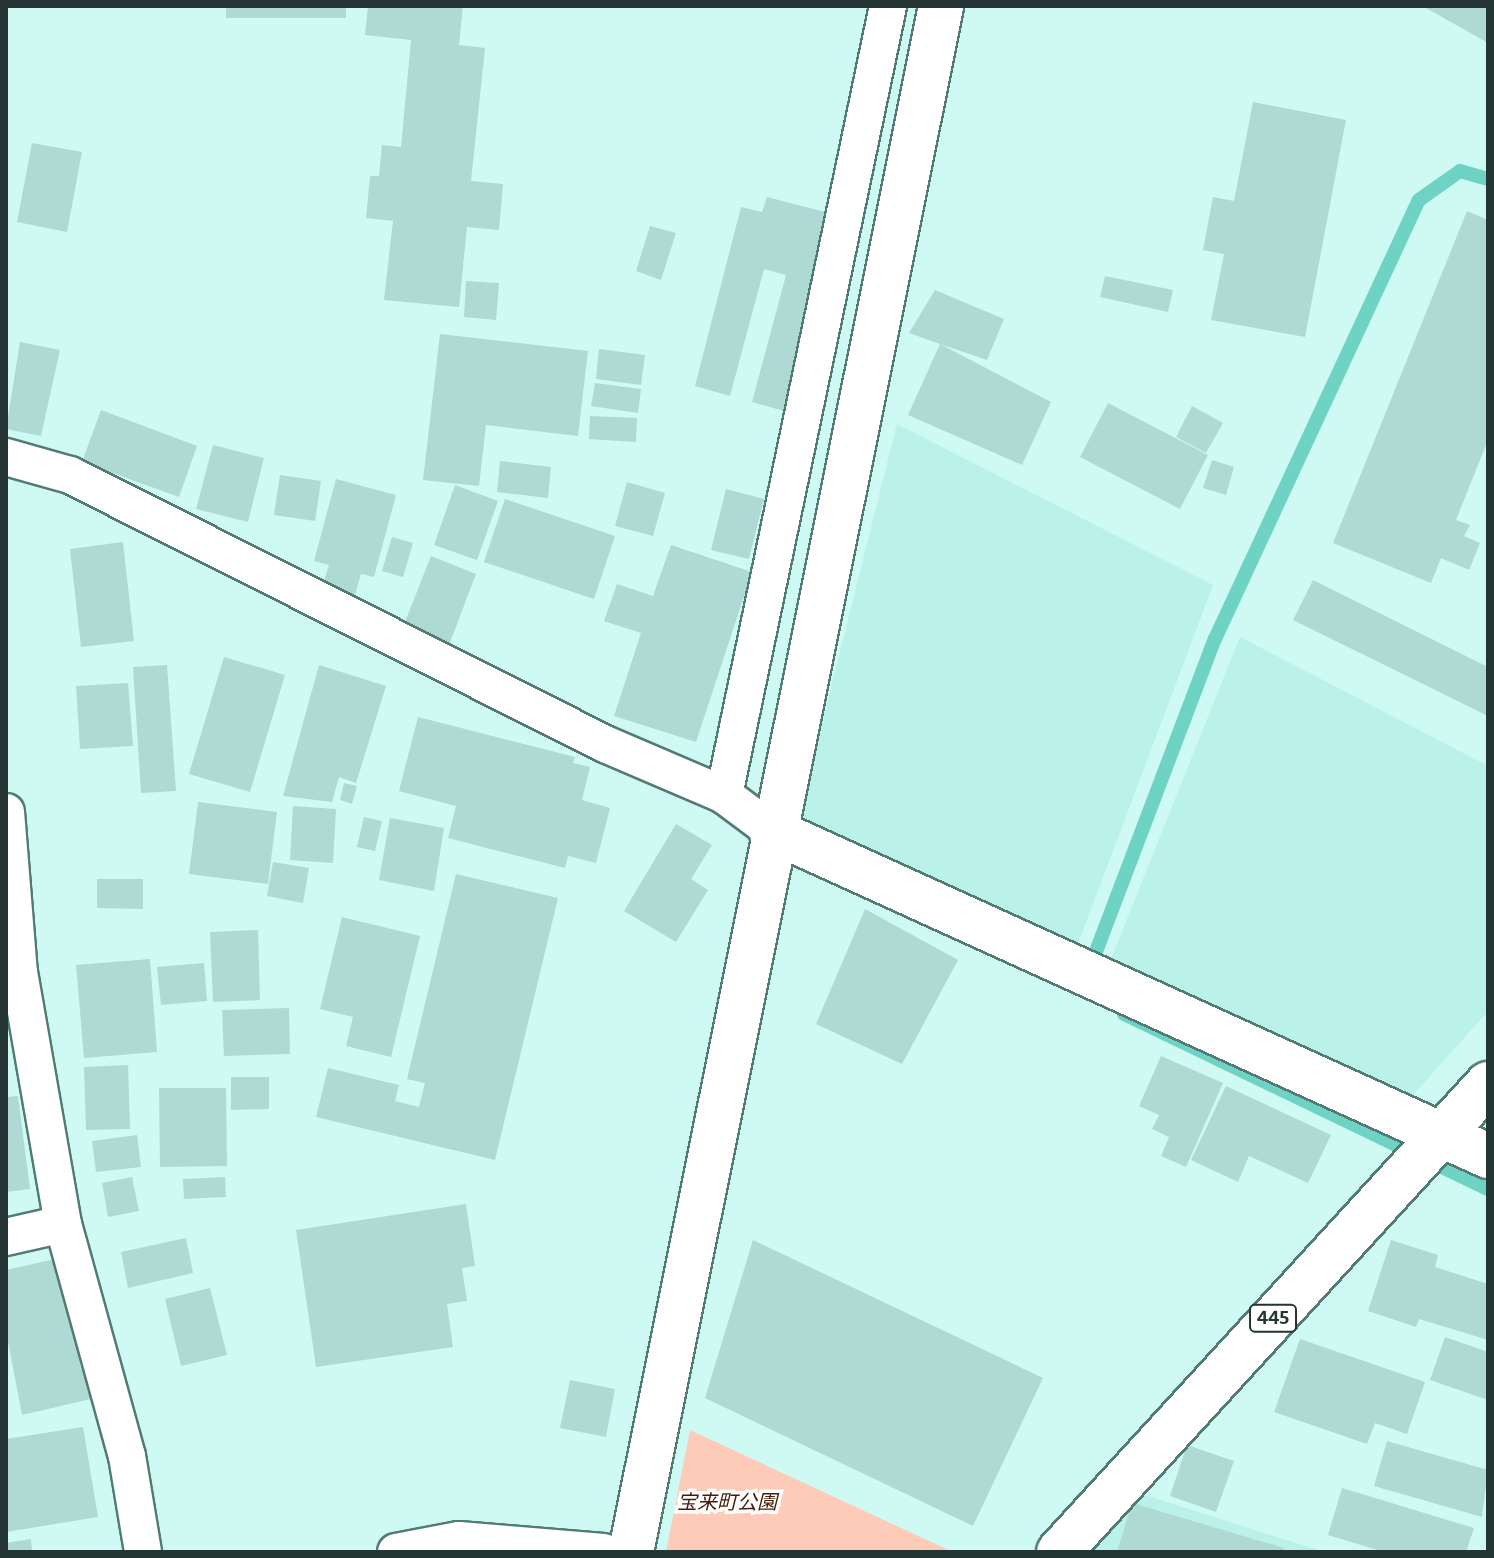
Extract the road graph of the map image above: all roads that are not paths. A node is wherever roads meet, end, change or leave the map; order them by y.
1 (888, 6) edge
2 (941, 6) edge
3 (6, 457) edge
4 (724, 795) junction
5 (6, 812) edge
6 (771, 830) junction
7 (1488, 1084) edge
8 (1437, 1137) junction
9 (1488, 1156) edge
10 (63, 1224) junction
11 (6, 1237) edge
12 (143, 1552) edge
13 (396, 1552) edge
14 (604, 1552) edge
15 (631, 1552) edge
16 (1059, 1552) edge

1 - 4 street
2 - 6 main road
3 - 4 street
4 - 6 street
5 - 10 street
6 - 8 main road
6 - 15 main road
7 - 8 main road, 445
8 - 9 main road
8 - 16 main road, 445
10 - 11 street
10 - 12 street
13 - 14 street

